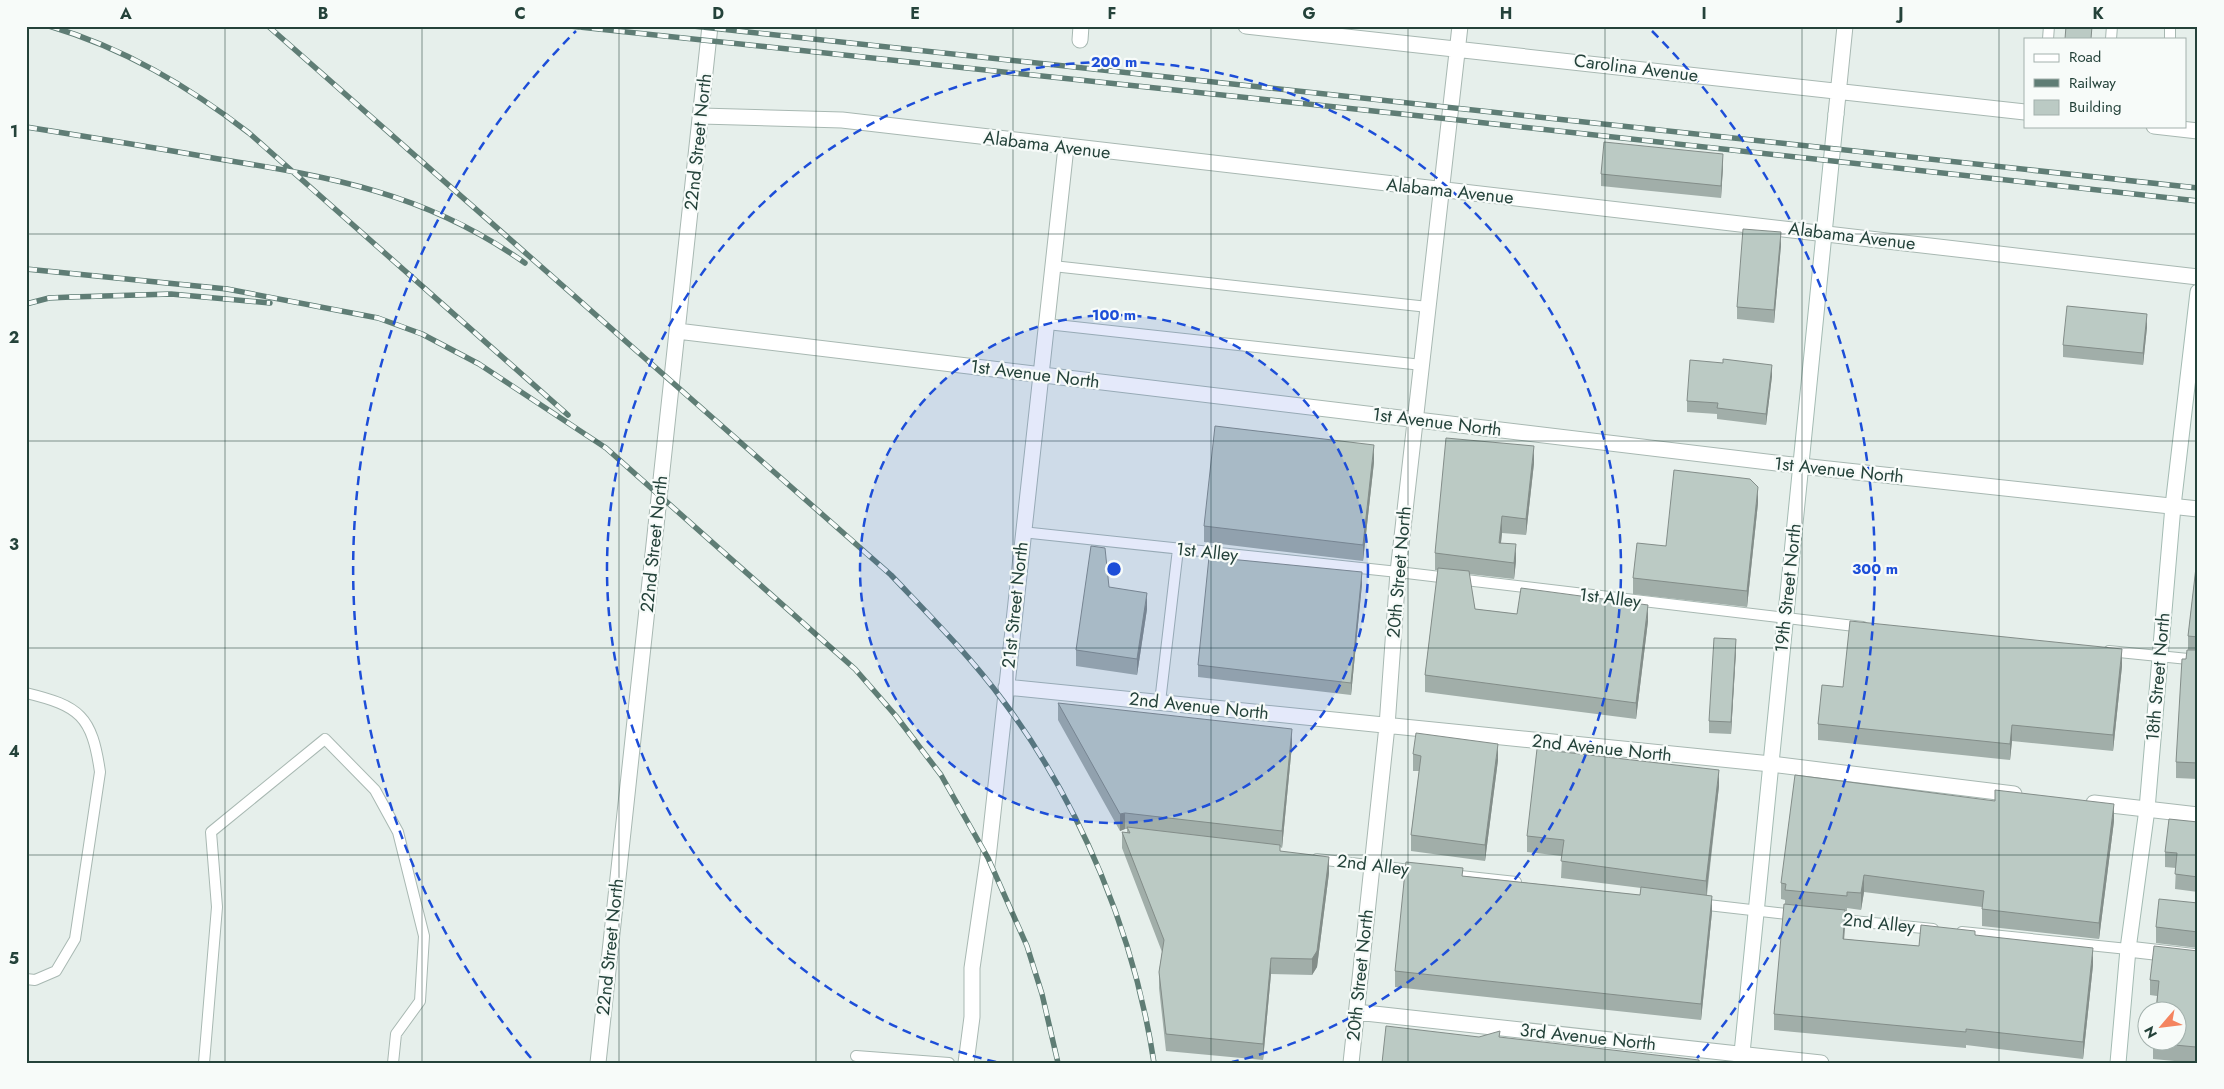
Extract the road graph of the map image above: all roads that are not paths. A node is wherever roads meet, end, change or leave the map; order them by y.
1 (710, 26) edge
2 (1246, 26) edge
3 (1460, 26) edge
4 (1845, 26) edge
5 (1458, 48) junction
6 (1838, 92) junction
7 (2024, 112) edge
8 (701, 116) junction
9 (2170, 128) edge
10 (2198, 131) edge
11 (1066, 147) junction
12 (1440, 190) junction
13 (1824, 233) junction
14 (1053, 266) junction
15 (2198, 277) edge
16 (2198, 292) edge
17 (1428, 307) junction
18 (1047, 324) junction
19 (677, 331) junction
20 (1422, 365) junction
21 (1041, 375) junction
22 (1416, 420) junction
23 (1801, 466) junction
24 (2173, 506) junction
25 (2198, 509) edge
26 (1022, 532) junction
27 (1178, 549) junction
28 (1398, 572) junction
29 (1785, 620) junction
30 (1874, 628) edge
31 (2100, 650) edge
32 (2159, 656) junction
33 (2198, 660) edge
34 (1006, 686) junction
35 (26, 693) edge
36 (1160, 702) junction
37 (1386, 726) junction
38 (1771, 764) junction
39 (2028, 795) edge
40 (2078, 801) edge
41 (2147, 809) junction
42 (2198, 814) edge
43 (1302, 857) edge
44 (1371, 865) junction
45 (1529, 884) edge
46 (1687, 902) edge
47 (1756, 910) junction
48 (1805, 916) edge
49 (1825, 918) edge
50 (2128, 950) junction
51 (2198, 957) edge
52 (26, 979) edge
53 (1356, 1012) junction
54 (856, 1056) dead end
55 (1742, 1058) edge
56 (204, 1063) edge
57 (392, 1063) edge
58 (598, 1063) edge
59 (949, 1063) edge
60 (966, 1063) edge
61 (1351, 1063) edge
62 (1821, 1063) edge
63 (2118, 1063) edge

1 - 8 street, 22nd Street North
2 - 5 street, Carolina Avenue
3 - 5 street, 20th Street North
4 - 6 street, 19th Street North
5 - 6 street, Carolina Avenue
5 - 12 street, 20th Street North
6 - 7 street, Carolina Avenue
6 - 13 street, 19th Street North
8 - 11 street, Alabama Avenue
8 - 19 street, 22nd Street North
9 - 10 street
11 - 12 street, Alabama Avenue
11 - 14 street, 21st Street North
12 - 13 street, Alabama Avenue
12 - 17 street, 20th Street North
13 - 15 street, Alabama Avenue
13 - 23 street, 19th Street North
14 - 17 lane
14 - 18 street, 21st Street North
16 - 24 street, 18th Street North
17 - 20 street, 20th Street North
18 - 20 lane
18 - 21 street, 21st Street North
19 - 21 street, 1st Avenue North
19 - 58 street, 22nd Street North
20 - 22 street, 20th Street North
21 - 22 street, 1st Avenue North
21 - 26 street, 21st Street North
22 - 23 street, 1st Avenue North
22 - 28 street, 20th Street North
23 - 24 street, 1st Avenue North
23 - 29 street, 19th Street North
24 - 25 street, 1st Avenue North
24 - 32 street, 18th Street North
26 - 27 lane, 1st Alley
26 - 34 street, 21st Street North
27 - 28 lane, 1st Alley
27 - 36 lane
28 - 29 lane, 1st Alley
28 - 37 street, 20th Street North
29 - 30 lane, 1st Alley
29 - 38 street, 19th Street North
31 - 32 lane
32 - 33 lane
32 - 41 street, 18th Street North
34 - 36 street, 2nd Avenue North
34 - 60 street, 21st Street North
35 - 52 lane
36 - 37 street, 2nd Avenue North
37 - 38 street, 2nd Avenue North
37 - 44 street, 20th Street North
38 - 39 street, 2nd Avenue North
38 - 47 street, 19th Street North
40 - 41 street
41 - 42 street
41 - 50 street, 18th Street North
43 - 44 lane, 2nd Alley
44 - 45 lane, 2nd Alley
44 - 53 street, 20th Street North
46 - 47 lane
47 - 48 lane
47 - 55 street, 19th Street North
49 - 50 lane, 2nd Alley
50 - 51 street
50 - 63 street, 18th Street North
53 - 55 street, 3rd Avenue North
53 - 61 street, 20th Street North
54 - 59 lane
55 - 62 street, 3rd Avenue North
56 - 57 lane

